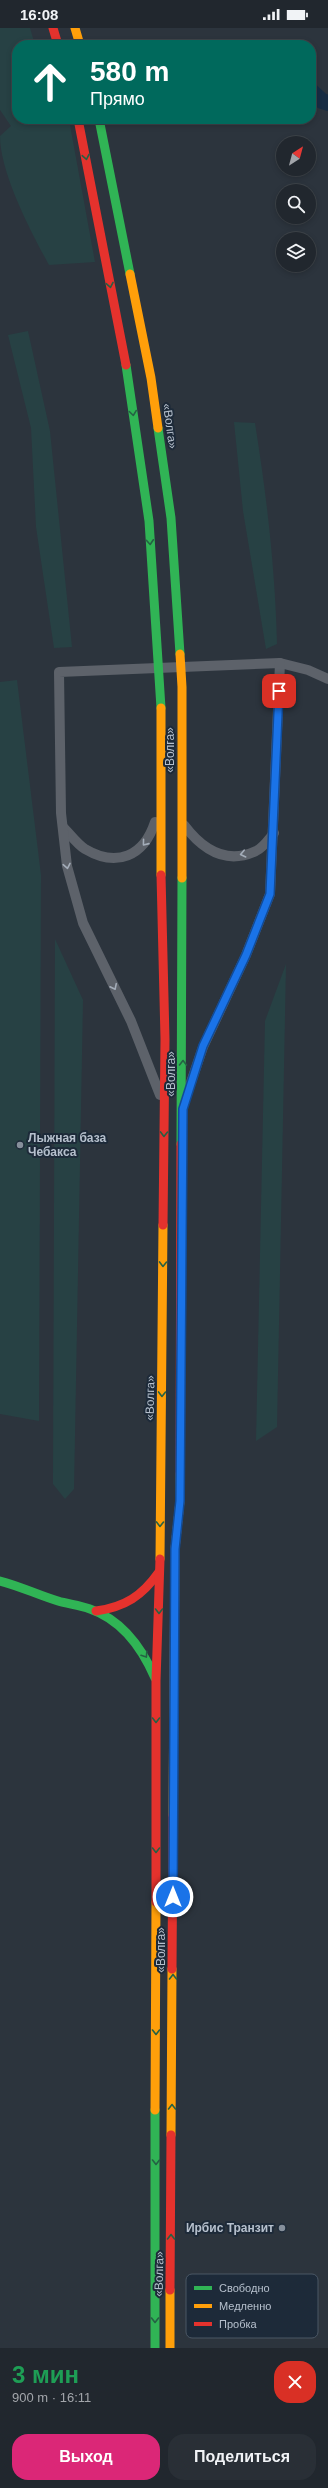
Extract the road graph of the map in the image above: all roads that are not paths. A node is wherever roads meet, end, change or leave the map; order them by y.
1 (53, 28) edge
2 (75, 28) edge
3 (57, 40) edge
4 (79, 40) edge
5 (79, 124) edge
6 (101, 124) edge
7 (280, 663) junction
8 (328, 678) edge
9 (160, 807) junction
10 (182, 823) junction
11 (63, 827) junction
12 (274, 834) junction
13 (165, 1108) junction
14 (183, 1109) junction
15 (159, 1572) junction
16 (0, 1581) edge
17 (96, 1611) junction
18 (156, 1681) junction
19 (155, 2348) edge
20 (170, 2348) edge

1 - 3 main road
2 - 4 main road
5 -> 9 main road, «Волга»
6 - 10 main road, «Волга»
7 - 8 street
7 - 11 street
7 - 12 street
9 -> 11 street
9 - 13 main road, «Волга»
12 -> 10 street
14 -> 10 main road, «Волга»
11 -> 13 street
12 - 14 street
13 -> 15 main road, «Волга»
20 -> 14 main road, «Волга»
15 - 17 main road
15 -> 18 main road, «Волга»
16 - 17 main road
17 -> 18 main road
18 -> 19 main road, «Волга»

